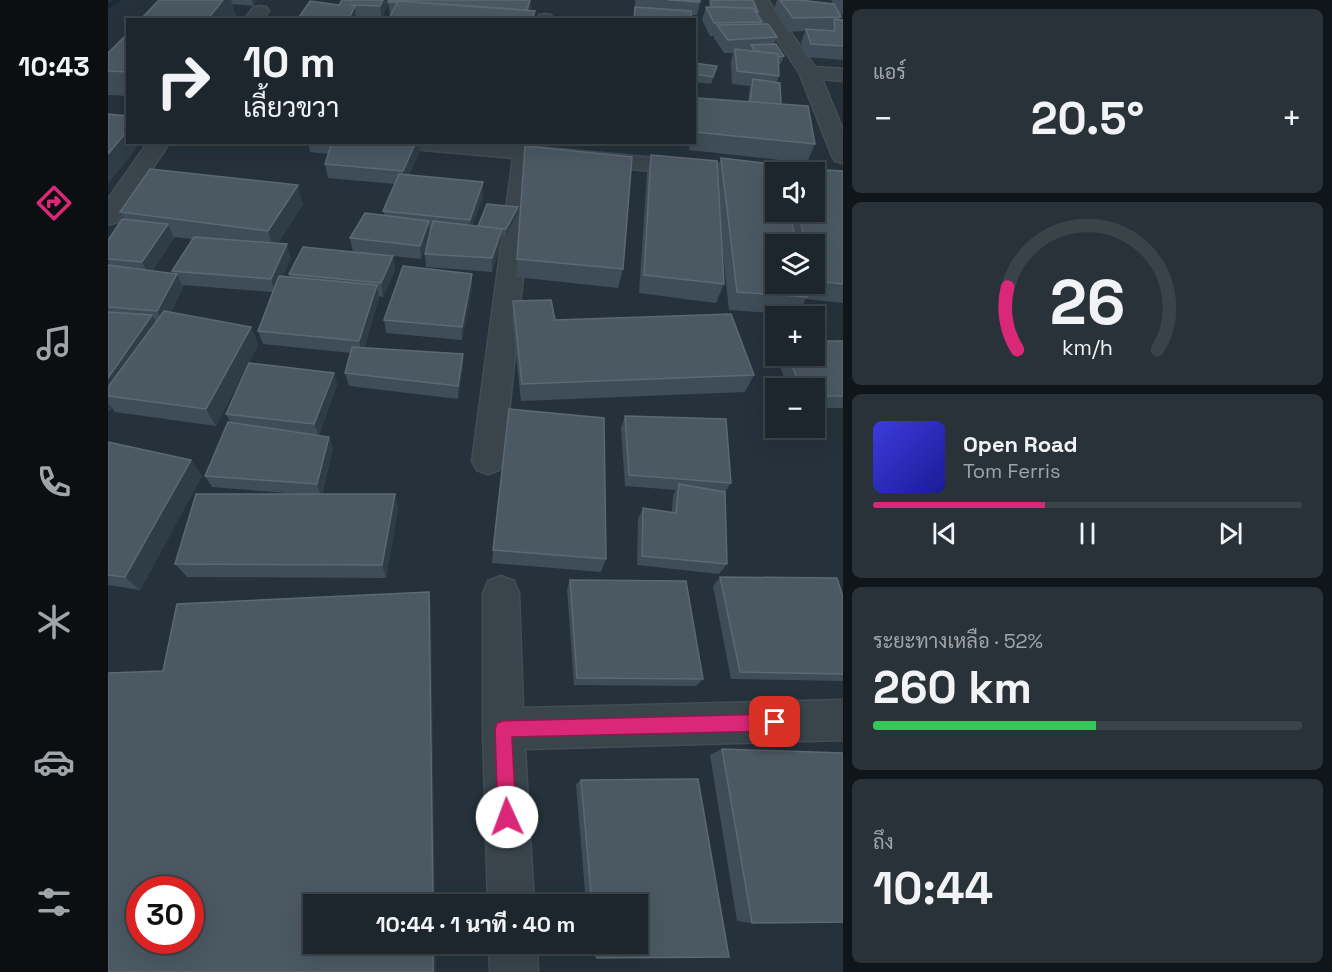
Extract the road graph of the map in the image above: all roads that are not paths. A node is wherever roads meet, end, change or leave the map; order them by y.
1 (759, 0) edge
2 (810, 72) junction
3 (843, 75) edge
4 (158, 144) edge
5 (450, 144) edge
6 (525, 148) edge
7 (843, 156) edge
8 (765, 175) edge
9 (108, 217) edge
10 (488, 461) dead end
11 (501, 593) dead end
12 (843, 720) edge
13 (503, 729) junction
14 (511, 894) edge
15 (513, 954) edge
16 (514, 972) edge

1 - 2 street
2 - 3 street
2 - 7 street
4 - 9 street
5 - 6 street
6 - 8 street
6 - 10 street
11 - 13 street
12 - 13 street
13 - 14 street
15 - 16 street

